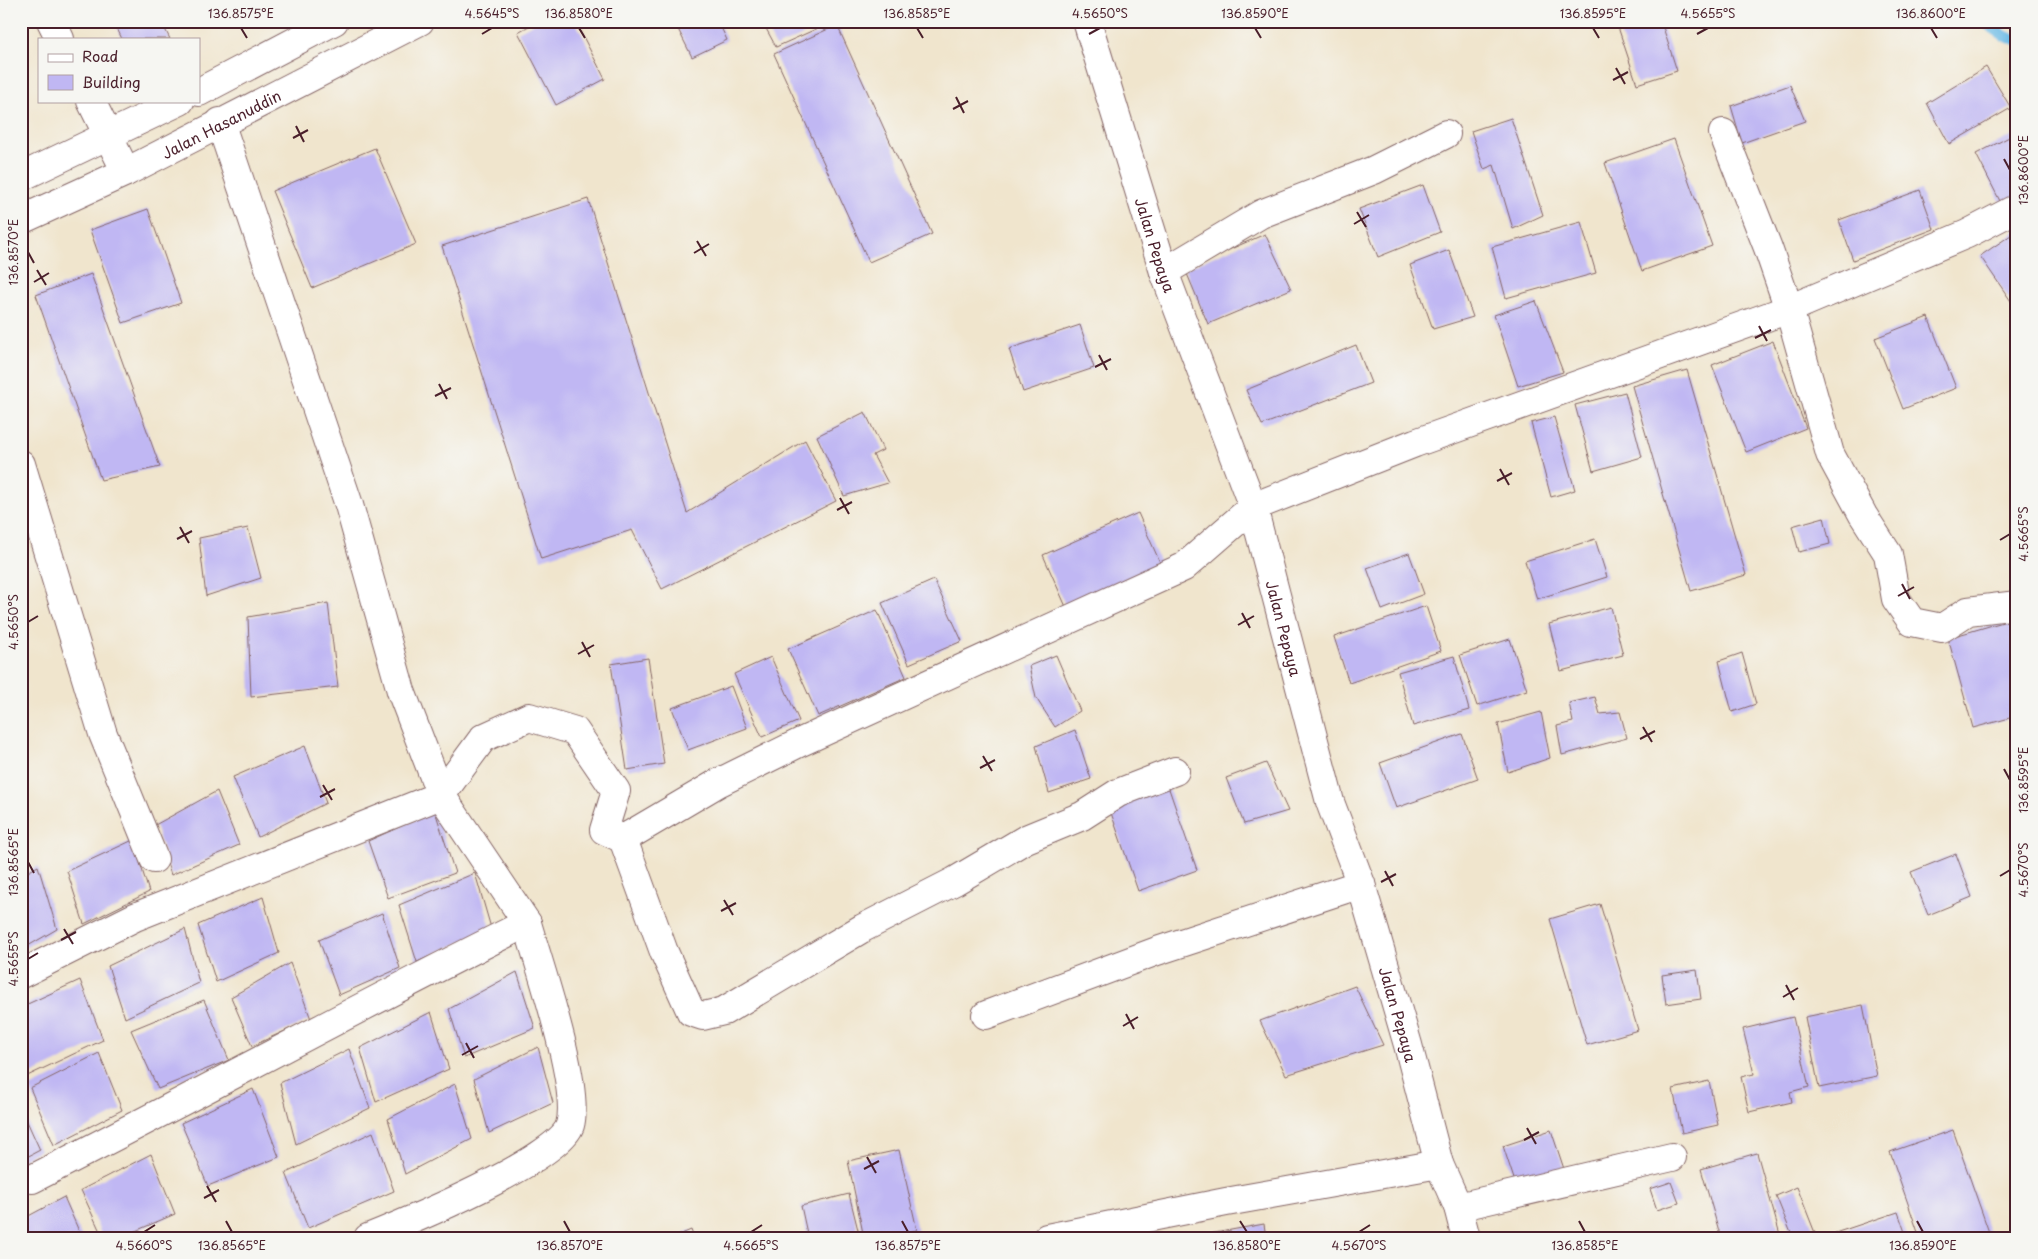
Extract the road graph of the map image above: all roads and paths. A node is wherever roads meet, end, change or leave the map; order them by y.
1 (51, 21) edge
2 (334, 21) edge
3 (420, 21) edge
4 (1087, 21) edge
5 (60, 38) edge
6 (200, 91) edge
7 (91, 102) edge
8 (178, 102) edge
9 (220, 122) junction
10 (1723, 133) dead end
11 (1446, 134) dead end
12 (108, 136) junction
13 (126, 172) junction
14 (21, 177) edge
15 (2017, 208) edge
16 (21, 220) edge
17 (1164, 272) junction
18 (1789, 310) junction
19 (21, 464) edge
20 (1253, 507) junction
21 (2017, 605) edge
22 (1175, 771) dead end
23 (440, 795) junction
24 (623, 839) junction
25 (154, 858) dead end
26 (1361, 884) junction
27 (527, 923) junction
28 (21, 974) edge
29 (986, 1015) dead end
30 (1672, 1157) dead end
31 (1439, 1164) junction
32 (32, 1179) dead end
33 (1458, 1208) junction
34 (368, 1238) edge
35 (1047, 1238) edge
36 (1466, 1238) edge

1 - 5 street
2 - 6 street
3 - 9 street, Jalan Hasanuddin
4 - 17 street, Jalan Pepaya
7 - 12 street
8 - 12 street
9 - 13 street, Jalan Hasanuddin
9 - 23 street
10 - 18 street
11 - 17 street
12 - 13 street
12 - 14 street
13 - 16 street, Jalan Hasanuddin
15 - 18 street
17 - 20 street, Jalan Pepaya
18 - 20 street
18 - 21 street
19 - 25 street
20 - 24 street
20 - 26 street, Jalan Pepaya
22 - 24 street
23 - 24 street
23 - 27 street
23 - 28 street
26 - 29 street
26 - 31 street, Jalan Pepaya
27 - 32 street
27 - 34 street
30 - 33 street
31 - 33 street, Jalan Pepaya
31 - 35 street
33 - 36 street, Jalan Pepaya

